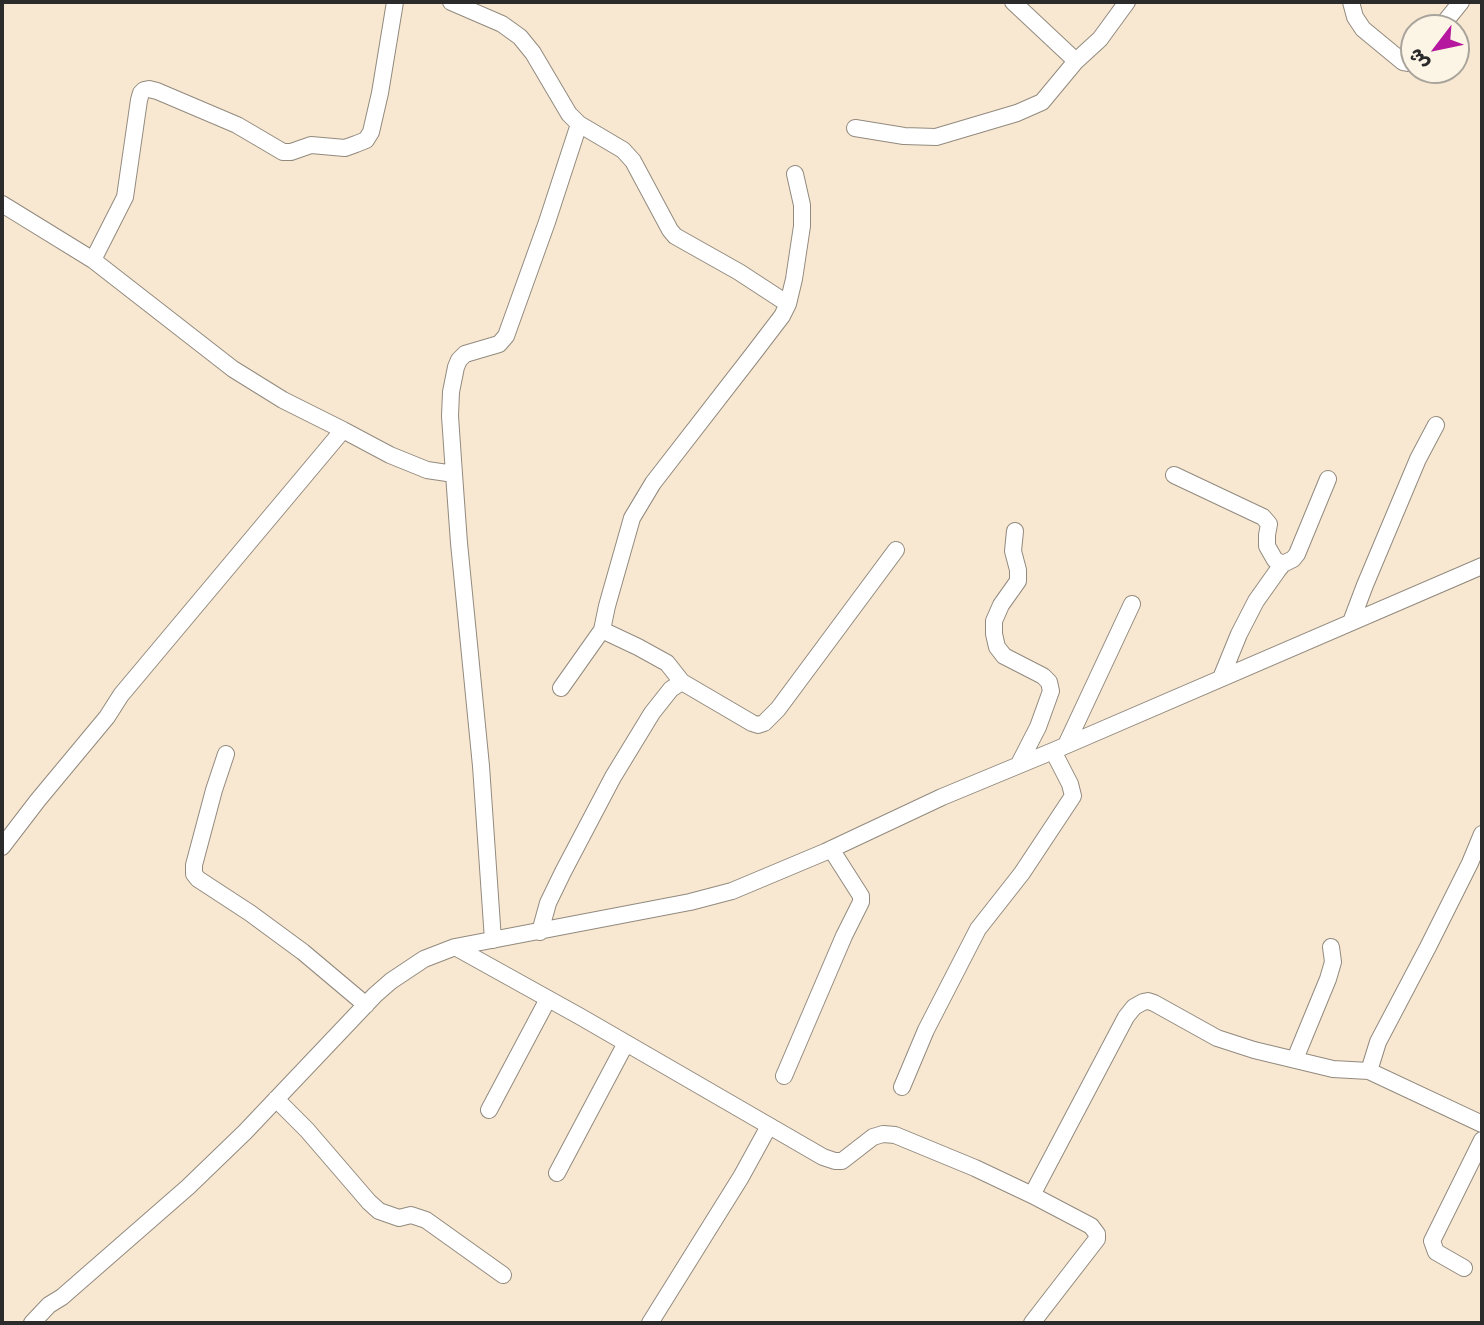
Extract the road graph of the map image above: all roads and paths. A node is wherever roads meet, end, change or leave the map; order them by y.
1 (394, 2) edge
2 (451, 2) edge
3 (1013, 2) edge
4 (1127, 2) edge
5 (1351, 2) edge
6 (1400, 60) edge
7 (1076, 61) junction
8 (579, 124) junction
9 (855, 128) dead end
10 (795, 174) dead end
11 (2, 204) edge
12 (93, 260) junction
13 (788, 304) junction
14 (1436, 425) dead end
15 (343, 430) junction
16 (454, 474) junction
17 (1174, 475) dead end
18 (1328, 479) dead end
19 (1015, 531) dead end
20 (896, 550) dead end
21 (1283, 564) junction
22 (1482, 566) edge
23 (1132, 604) dead end
24 (1351, 622) junction
25 (602, 630) junction
26 (1221, 678) junction
27 (682, 682) junction
28 (561, 688) dead end
29 (1060, 748) junction
30 (226, 754) dead end
31 (1019, 764) junction
32 (1482, 834) edge
33 (2, 847) edge
34 (831, 849) junction
35 (540, 932) junction
36 (493, 940) junction
37 (455, 947) junction
38 (1331, 947) dead end
39 (548, 999) junction
40 (366, 1005) junction
41 (626, 1043) junction
42 (1295, 1059) junction
43 (1369, 1072) junction
44 (784, 1076) dead end
45 (902, 1087) dead end
46 (276, 1099) junction
47 (489, 1110) dead end
48 (1482, 1124) edge
49 (769, 1126) junction
50 (1482, 1140) edge
51 (556, 1172) dead end
52 (1032, 1195) junction
53 (1464, 1268) dead end
54 (503, 1275) dead end
55 (62, 1297) junction
56 (32, 1323) edge
57 (46, 1323) edge
58 (650, 1323) edge
59 (1032, 1323) edge

1 - 12 street
2 - 8 street
3 - 7 street
4 - 7 street
5 - 6 street
7 - 9 street
8 - 13 street
8 - 16 street
10 - 13 street
11 - 12 street
12 - 15 street
13 - 25 street
14 - 24 street
15 - 16 street
15 - 33 street
16 - 36 street
17 - 21 street
18 - 21 street
19 - 31 street
20 - 27 street
21 - 26 street
22 - 24 street
23 - 29 street
24 - 26 street
25 - 27 street
25 - 28 street
26 - 29 street
27 - 35 street
29 - 31 street
29 - 45 street
30 - 40 street
31 - 34 street
32 - 43 street
34 - 35 street
34 - 44 street
35 - 36 street
36 - 37 street
37 - 39 street
37 - 40 street
38 - 42 street
39 - 41 street
39 - 47 street
40 - 46 street
41 - 49 street
41 - 51 street
42 - 43 street
42 - 52 street
43 - 48 street
46 - 54 street
46 - 55 street
49 - 52 street
49 - 58 street
50 - 53 street
52 - 59 street
55 - 56 street
55 - 57 street

